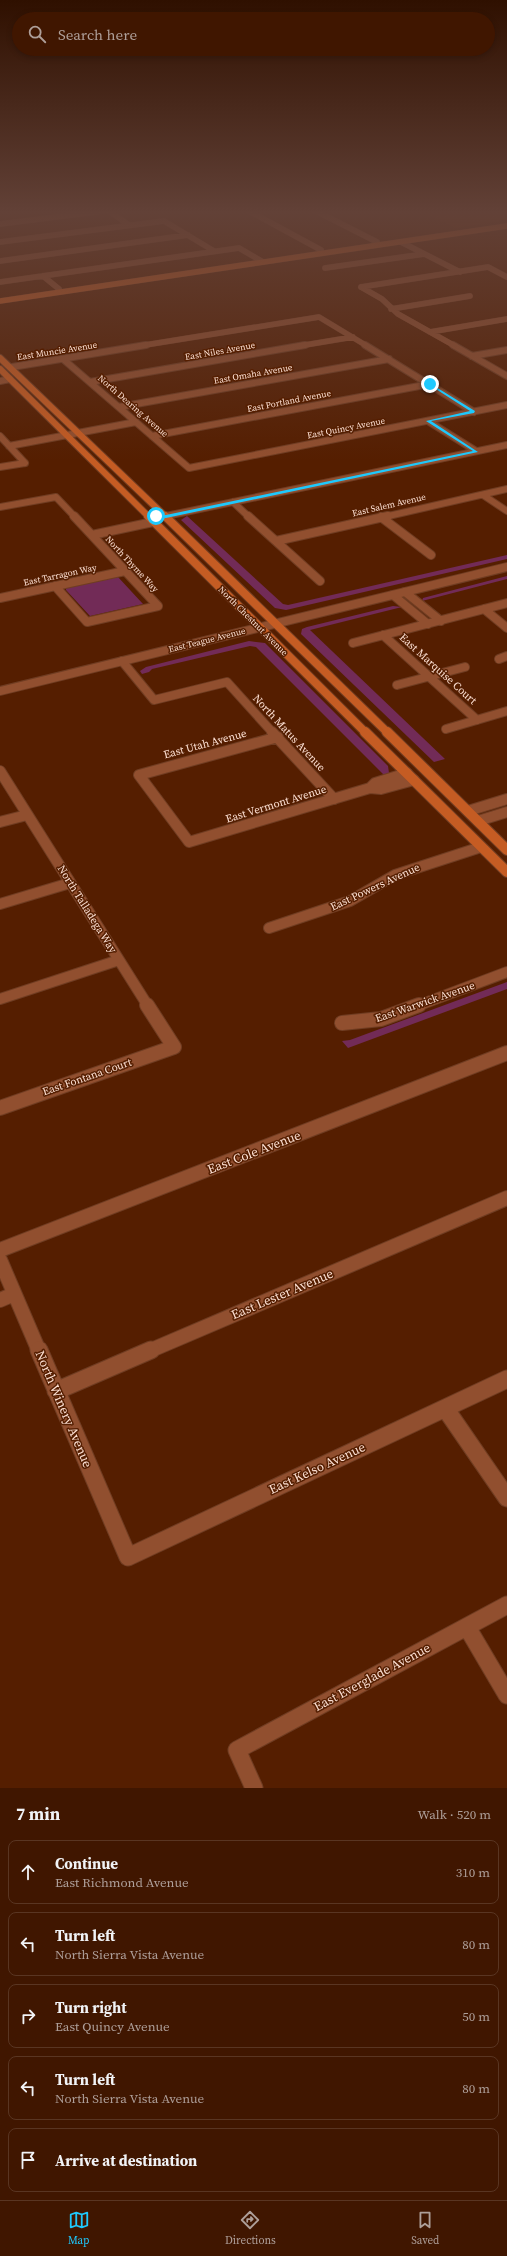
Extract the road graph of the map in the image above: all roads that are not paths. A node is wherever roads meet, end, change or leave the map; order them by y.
1 (19, 294) edge
2 (44, 294) edge
3 (374, 294) edge
4 (470, 296) dead end
5 (0, 297) edge
6 (0, 301) edge
7 (391, 309) junction
8 (507, 319) edge
9 (430, 332) junction
10 (353, 337) junction
11 (507, 350) edge
12 (472, 356) junction
13 (0, 358) edge
14 (63, 359) junction
15 (389, 359) junction
16 (0, 363) edge
17 (12, 367) junction
18 (0, 369) edge
19 (507, 376) edge
20 (10, 379) junction
21 (0, 380) edge
22 (90, 382) junction
23 (430, 384) junction
24 (507, 405) edge
25 (119, 407) junction
26 (474, 412) junction
27 (428, 421) junction
28 (136, 422) junction
29 (80, 432) junction
30 (65, 435) junction
31 (0, 436) edge
32 (152, 436) junction
33 (507, 445) edge
34 (9, 446) junction
35 (476, 451) junction
36 (0, 467) edge
37 (189, 468) joint
38 (105, 474) junction
39 (507, 489) edge
40 (483, 495) junction
41 (233, 502) junction
42 (0, 507) edge
43 (507, 511) edge
44 (166, 516) junction
45 (381, 518) junction
46 (151, 520) junction
47 (90, 533) junction
48 (276, 541) junction
49 (431, 555) dead end
50 (507, 567) edge
51 (125, 571) junction
52 (320, 581) dead end
53 (55, 586) junction
54 (405, 592) junction
55 (393, 595) junction
56 (0, 598) edge
57 (507, 603) edge
58 (426, 609) junction
59 (484, 610) junction
60 (413, 612) junction
61 (440, 621) junction
62 (277, 623) junction
63 (428, 624) junction
64 (260, 628) junction
65 (507, 628) edge
66 (383, 635) junction
67 (353, 643) dead end
68 (122, 661) junction
69 (465, 667) dead end
70 (428, 676) junction
71 (397, 685) dead end
72 (0, 691) edge
73 (507, 712) edge
74 (477, 720) junction
75 (446, 728) dead end
76 (278, 737) junction
77 (0, 771) edge
78 (410, 777) junction
79 (334, 799) junction
80 (507, 799) edge
81 (468, 812) junction
82 (507, 812) edge
83 (27, 814) junction
84 (478, 821) junction
85 (0, 822) edge
86 (189, 842) joint
87 (481, 846) junction
88 (507, 850) edge
89 (507, 872) edge
90 (70, 883) junction
91 (0, 904) edge
92 (269, 928) dead end
93 (119, 960) junction
94 (507, 972) edge
95 (0, 999) edge
96 (342, 1023) dead end
97 (174, 1047) joint
98 (507, 1054) edge
99 (0, 1108) edge
100 (507, 1198) edge
101 (0, 1250) edge
102 (0, 1260) edge
103 (7, 1297) edge
104 (507, 1379) edge
105 (56, 1391) junction
106 (445, 1408) junction
107 (507, 1498) edge
108 (128, 1557) joint
109 (507, 1605) edge
110 (466, 1626) junction
111 (507, 1695) edge
112 (254, 1788) edge

1 - 5 main road
2 - 6 main road
3 - 7 street
4 - 7 street
7 - 9 street
8 - 9 street
9 - 12 street
10 - 14 street, East Muncie Avenue
10 - 15 street
10 - 22 street, East Niles Avenue
11 - 12 street
12 - 19 street
13 - 17 main road, North Chestnut Avenue
14 - 17 street, East Muncie Avenue
14 - 22 street, North Dearing Avenue
15 - 23 street
15 - 25 street, East Omaha Avenue
16 - 17 main road
17 - 29 main road, North Chestnut Avenue
18 - 20 main road, North Chestnut Avenue
20 - 21 street
20 - 30 main road, North Chestnut Avenue
22 - 25 street, North Dearing Avenue
23 - 26 street
23 - 32 street, East Portland Avenue
24 - 26 street, East Quincy Avenue
25 - 28 street, North Dearing Avenue
26 - 27 street, East Quincy Avenue
27 - 35 street
27 - 37 street, East Quincy Avenue
28 - 29 street
28 - 32 street, North Dearing Avenue
29 - 30 street
29 - 44 main road, North Chestnut Avenue
30 - 34 street
30 - 38 main road, North Chestnut Avenue
31 - 34 street
32 - 37 street, North Dearing Avenue
33 - 35 street
34 - 36 street
35 - 41 street
38 - 44 main road
38 - 46 main road, North Chestnut Avenue
39 - 40 street, East Salem Avenue
40 - 43 street
40 - 45 street, East Salem Avenue
41 - 44 street
41 - 48 street
42 - 47 street, North Thyme Way
44 - 62 main road, North Chestnut Avenue
45 - 48 street, East Salem Avenue
45 - 49 street
46 - 47 street, North Thyme Way
46 - 64 main road, North Chestnut Avenue
47 - 51 street, North Thyme Way
48 - 52 street
50 - 54 street, East Teague Avenue
51 - 53 street, East Tarragon Way
51 - 53 street, North Thyme Way
53 - 56 street, East Tarragon Way
54 - 55 street, East Teague Avenue
54 - 58 street
55 - 60 street
55 - 62 street, East Teague Avenue
57 - 59 street
58 - 60 street
58 - 61 street
59 - 61 street
59 - 65 street
60 - 63 street
61 - 63 street
62 - 64 street, East Teague Avenue
62 - 81 main road, North Chestnut Avenue
63 - 66 street
64 - 68 street, East Teague Avenue
64 - 78 main road, North Chestnut Avenue
66 - 67 street
66 - 70 street, East Marquise Court
68 - 72 street, East Teague Avenue
68 - 76 street, North Matus Avenue
69 - 70 street
70 - 71 street
70 - 74 street, East Marquise Court
73 - 74 street, East Marquise Court
74 - 75 street, East Marquise Court
76 - 79 street, North Matus Avenue
76 - 86 street, East Utah Avenue
77 - 83 street, North Talladega Way
78 - 79 street, East Vermont Avenue
78 - 84 main road
78 - 87 main road, North Chestnut Avenue
79 - 86 street, East Vermont Avenue
80 - 81 street
81 - 84 main road, North Chestnut Avenue
82 - 84 street
83 - 85 street
83 - 90 street, North Talladega Way
84 - 88 main road, North Chestnut Avenue
87 - 89 main road, North Chestnut Avenue
87 - 92 street, East Powers Avenue
90 - 91 street
90 - 93 street, North Talladega Way
93 - 95 street
93 - 97 street, North Talladega Way
94 - 96 street, East Warwick Avenue
97 - 99 street, East Fontana Court
98 - 101 street, East Cole Avenue
100 - 105 street, East Lester Avenue
102 - 103 street, North Winery Avenue
103 - 105 street, North Winery Avenue
104 - 106 street, East Kelso Avenue
105 - 108 street, North Winery Avenue
106 - 107 street
106 - 108 street, East Kelso Avenue
109 - 110 street, East Everglade Avenue
110 - 111 street
110 - 112 street, East Everglade Avenue

